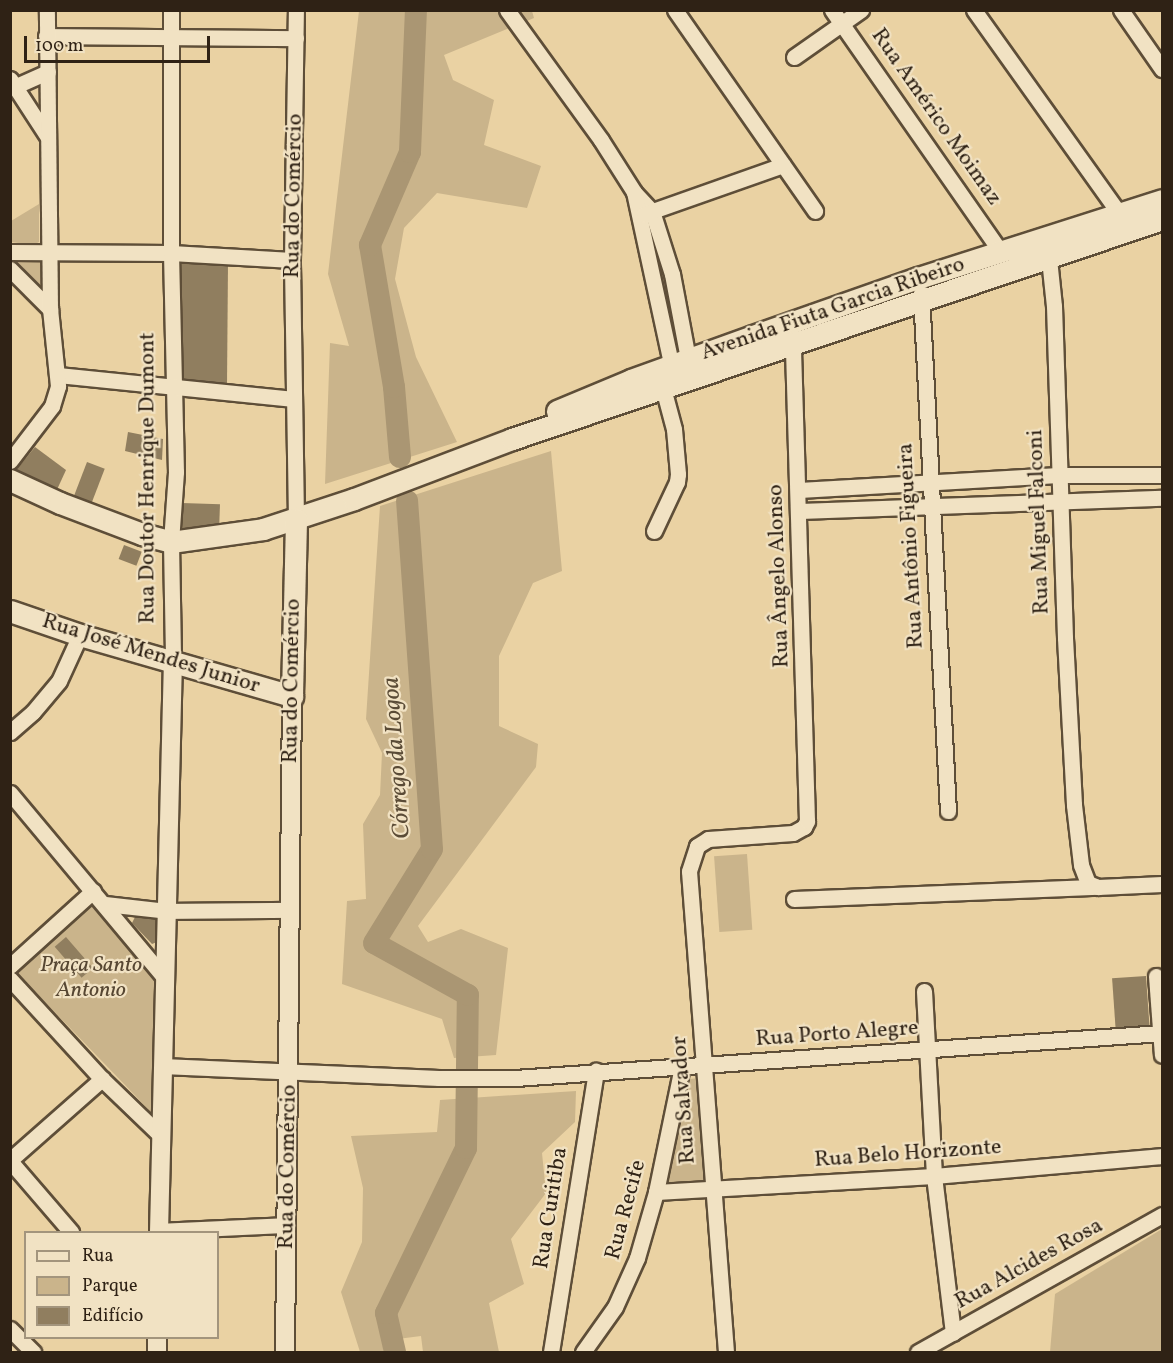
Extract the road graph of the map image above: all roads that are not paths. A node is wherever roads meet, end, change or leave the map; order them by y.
1 (47, 10) edge
2 (171, 10) edge
3 (296, 10) edge
4 (507, 10) edge
5 (675, 10) edge
6 (832, 10) edge
7 (861, 10) edge
8 (974, 10) edge
9 (1121, 10) edge
10 (842, 24) junction
11 (46, 36) junction
12 (171, 37) junction
13 (296, 38) junction
14 (794, 57) dead end
15 (1162, 69) edge
16 (48, 72) junction
17 (13, 83) edge
18 (47, 136) junction
19 (783, 165) junction
20 (1162, 200) edge
21 (814, 211) dead end
22 (1119, 213) junction
23 (645, 214) junction
24 (1162, 219) edge
25 (1047, 247) junction
26 (10, 252) edge
27 (1001, 252) junction
28 (171, 253) junction
29 (50, 254) junction
30 (292, 260) junction
31 (10, 269) edge
32 (918, 278) junction
33 (922, 301) junction
34 (50, 309) junction
35 (793, 323) junction
36 (793, 345) junction
37 (58, 375) junction
38 (678, 375) junction
39 (175, 385) junction
40 (294, 399) junction
41 (10, 460) edge
42 (1059, 475) junction
43 (1162, 475) edge
44 (10, 480) edge
45 (929, 482) junction
46 (799, 490) junction
47 (1162, 498) edge
48 (1059, 501) junction
49 (931, 506) junction
50 (800, 511) junction
51 (296, 519) junction
52 (654, 531) dead end
53 (171, 542) junction
54 (10, 610) edge
55 (80, 635) junction
56 (172, 661) junction
57 (292, 696) junction
58 (10, 732) edge
59 (10, 793) edge
60 (948, 811) dead end
61 (698, 846) joint
62 (1162, 884) edge
63 (1098, 886) junction
64 (93, 891) junction
65 (794, 899) dead end
66 (105, 904) junction
67 (291, 910) junction
68 (167, 911) junction
69 (10, 966) edge
70 (163, 976) junction
71 (1156, 976) dead end
72 (10, 979) edge
73 (924, 991) dead end
74 (1162, 1033) edge
75 (928, 1050) junction
76 (1162, 1055) edge
77 (704, 1065) junction
78 (162, 1066) junction
79 (682, 1067) junction
80 (290, 1071) junction
81 (596, 1071) junction
82 (102, 1078) junction
83 (160, 1136) junction
84 (1162, 1155) edge
85 (10, 1161) edge
86 (934, 1176) junction
87 (713, 1190) junction
88 (656, 1192) junction
89 (1162, 1215) edge
90 (287, 1226) junction
91 (69, 1231) edge
92 (159, 1231) edge
93 (180, 1231) edge
94 (10, 1329) edge
95 (953, 1333) junction
96 (33, 1353) edge
97 (285, 1353) edge
98 (551, 1353) edge
99 (583, 1353) edge
100 (726, 1353) edge
101 (918, 1353) edge

1 - 11 street
2 - 12 street, Rua Doutor Henrique Dumont
3 - 13 street, Rua do Comércio
4 - 23 street
5 - 19 street
6 - 10 street, Rua Américo Moimaz
7 - 10 street
8 - 22 street
9 - 15 street
10 - 14 street
10 - 27 street, Rua Américo Moimaz
11 - 12 street
11 - 16 street
12 - 13 street
12 - 28 street, Rua Doutor Henrique Dumont
13 - 30 street, Rua do Comércio
16 - 17 street
16 - 18 street
17 - 18 street
18 - 29 street
19 - 21 street
19 - 23 street
20 - 22 main road, Avenida Fiuta Garcia Ribeiro
22 - 25 main road, Avenida Fiuta Garcia Ribeiro
23 - 38 street
24 - 25 main road, Avenida Fiuta Garcia Ribeiro
25 - 27 main road, Avenida Fiuta Garcia Ribeiro
25 - 33 main road, Avenida Fiuta Garcia Ribeiro
25 - 42 street, Rua Miguel Falconi
26 - 29 street
27 - 32 main road, Avenida Fiuta Garcia Ribeiro
28 - 29 street
28 - 30 street
28 - 39 street, Rua Doutor Henrique Dumont
29 - 34 street
30 - 40 street, Rua do Comércio
31 - 34 street
32 - 33 street, Rua Antônio Figueira
32 - 35 main road, Avenida Fiuta Garcia Ribeiro
33 - 36 main road, Avenida Fiuta Garcia Ribeiro
33 - 45 street, Rua Antônio Figueira
34 - 37 street
35 - 36 street, Rua Ângelo Alonso
35 - 38 main road, Avenida Fiuta Garcia Ribeiro
36 - 38 main road, Avenida Fiuta Garcia Ribeiro
36 - 46 street, Rua Ângelo Alonso
37 - 39 street
37 - 41 street
38 - 51 main road, Avenida Fiuta Garcia Ribeiro
38 - 52 street
39 - 40 street
39 - 53 street, Rua Doutor Henrique Dumont
40 - 51 street, Rua do Comércio
42 - 43 street
42 - 45 street
42 - 48 street, Rua Miguel Falconi
44 - 53 main road
45 - 46 street
45 - 49 street, Rua Antônio Figueira
46 - 50 street, Rua Ângelo Alonso
47 - 48 street
48 - 49 street
48 - 63 street, Rua Miguel Falconi
49 - 50 street
49 - 60 street, Rua Antônio Figueira
50 - 61 street, Rua Ângelo Alonso
51 - 53 main road, Avenida Fiuta Garcia Ribeiro
51 - 57 main road, Rua do Comércio
53 - 56 street, Rua Doutor Henrique Dumont
54 - 55 main road, Rua José Mendes Junior
55 - 56 main road, Rua José Mendes Junior
55 - 58 street
56 - 57 main road, Rua José Mendes Junior
56 - 68 street, Rua Doutor Henrique Dumont
57 - 67 street, Rua do Comércio
59 - 64 street
61 - 77 street, Rua Salvador
62 - 63 street
63 - 65 street
64 - 66 street
64 - 69 street
66 - 68 street
66 - 70 street
67 - 68 street
67 - 80 street, Rua do Comércio
68 - 70 street, Rua Doutor Henrique Dumont
70 - 78 street, Rua Doutor Henrique Dumont
71 - 74 street
72 - 82 street
73 - 75 street
74 - 75 street, Rua Porto Alegre
74 - 76 street
75 - 77 street, Rua Porto Alegre
75 - 86 street
77 - 79 street, Rua Porto Alegre
77 - 87 street, Rua Salvador
78 - 80 street, Rua Porto Alegre
78 - 83 street, Rua Doutor Henrique Dumont
79 - 81 street, Rua Porto Alegre
79 - 88 street, Rua Recife
80 - 81 street, Rua Porto Alegre
80 - 90 street, Rua do Comércio
81 - 98 street, Rua Curitiba
82 - 83 street
82 - 85 street
83 - 92 street, Rua Doutor Henrique Dumont
84 - 86 street, Rua Belo Horizonte
85 - 91 street
86 - 87 street, Rua Belo Horizonte
86 - 95 street
87 - 88 street, Rua Belo Horizonte
87 - 100 street, Rua Salvador
88 - 99 street, Rua Recife
89 - 95 street, Rua Alcides Rosa
90 - 93 street
90 - 97 street, Rua do Comércio
94 - 96 street
95 - 101 street, Rua Alcides Rosa

